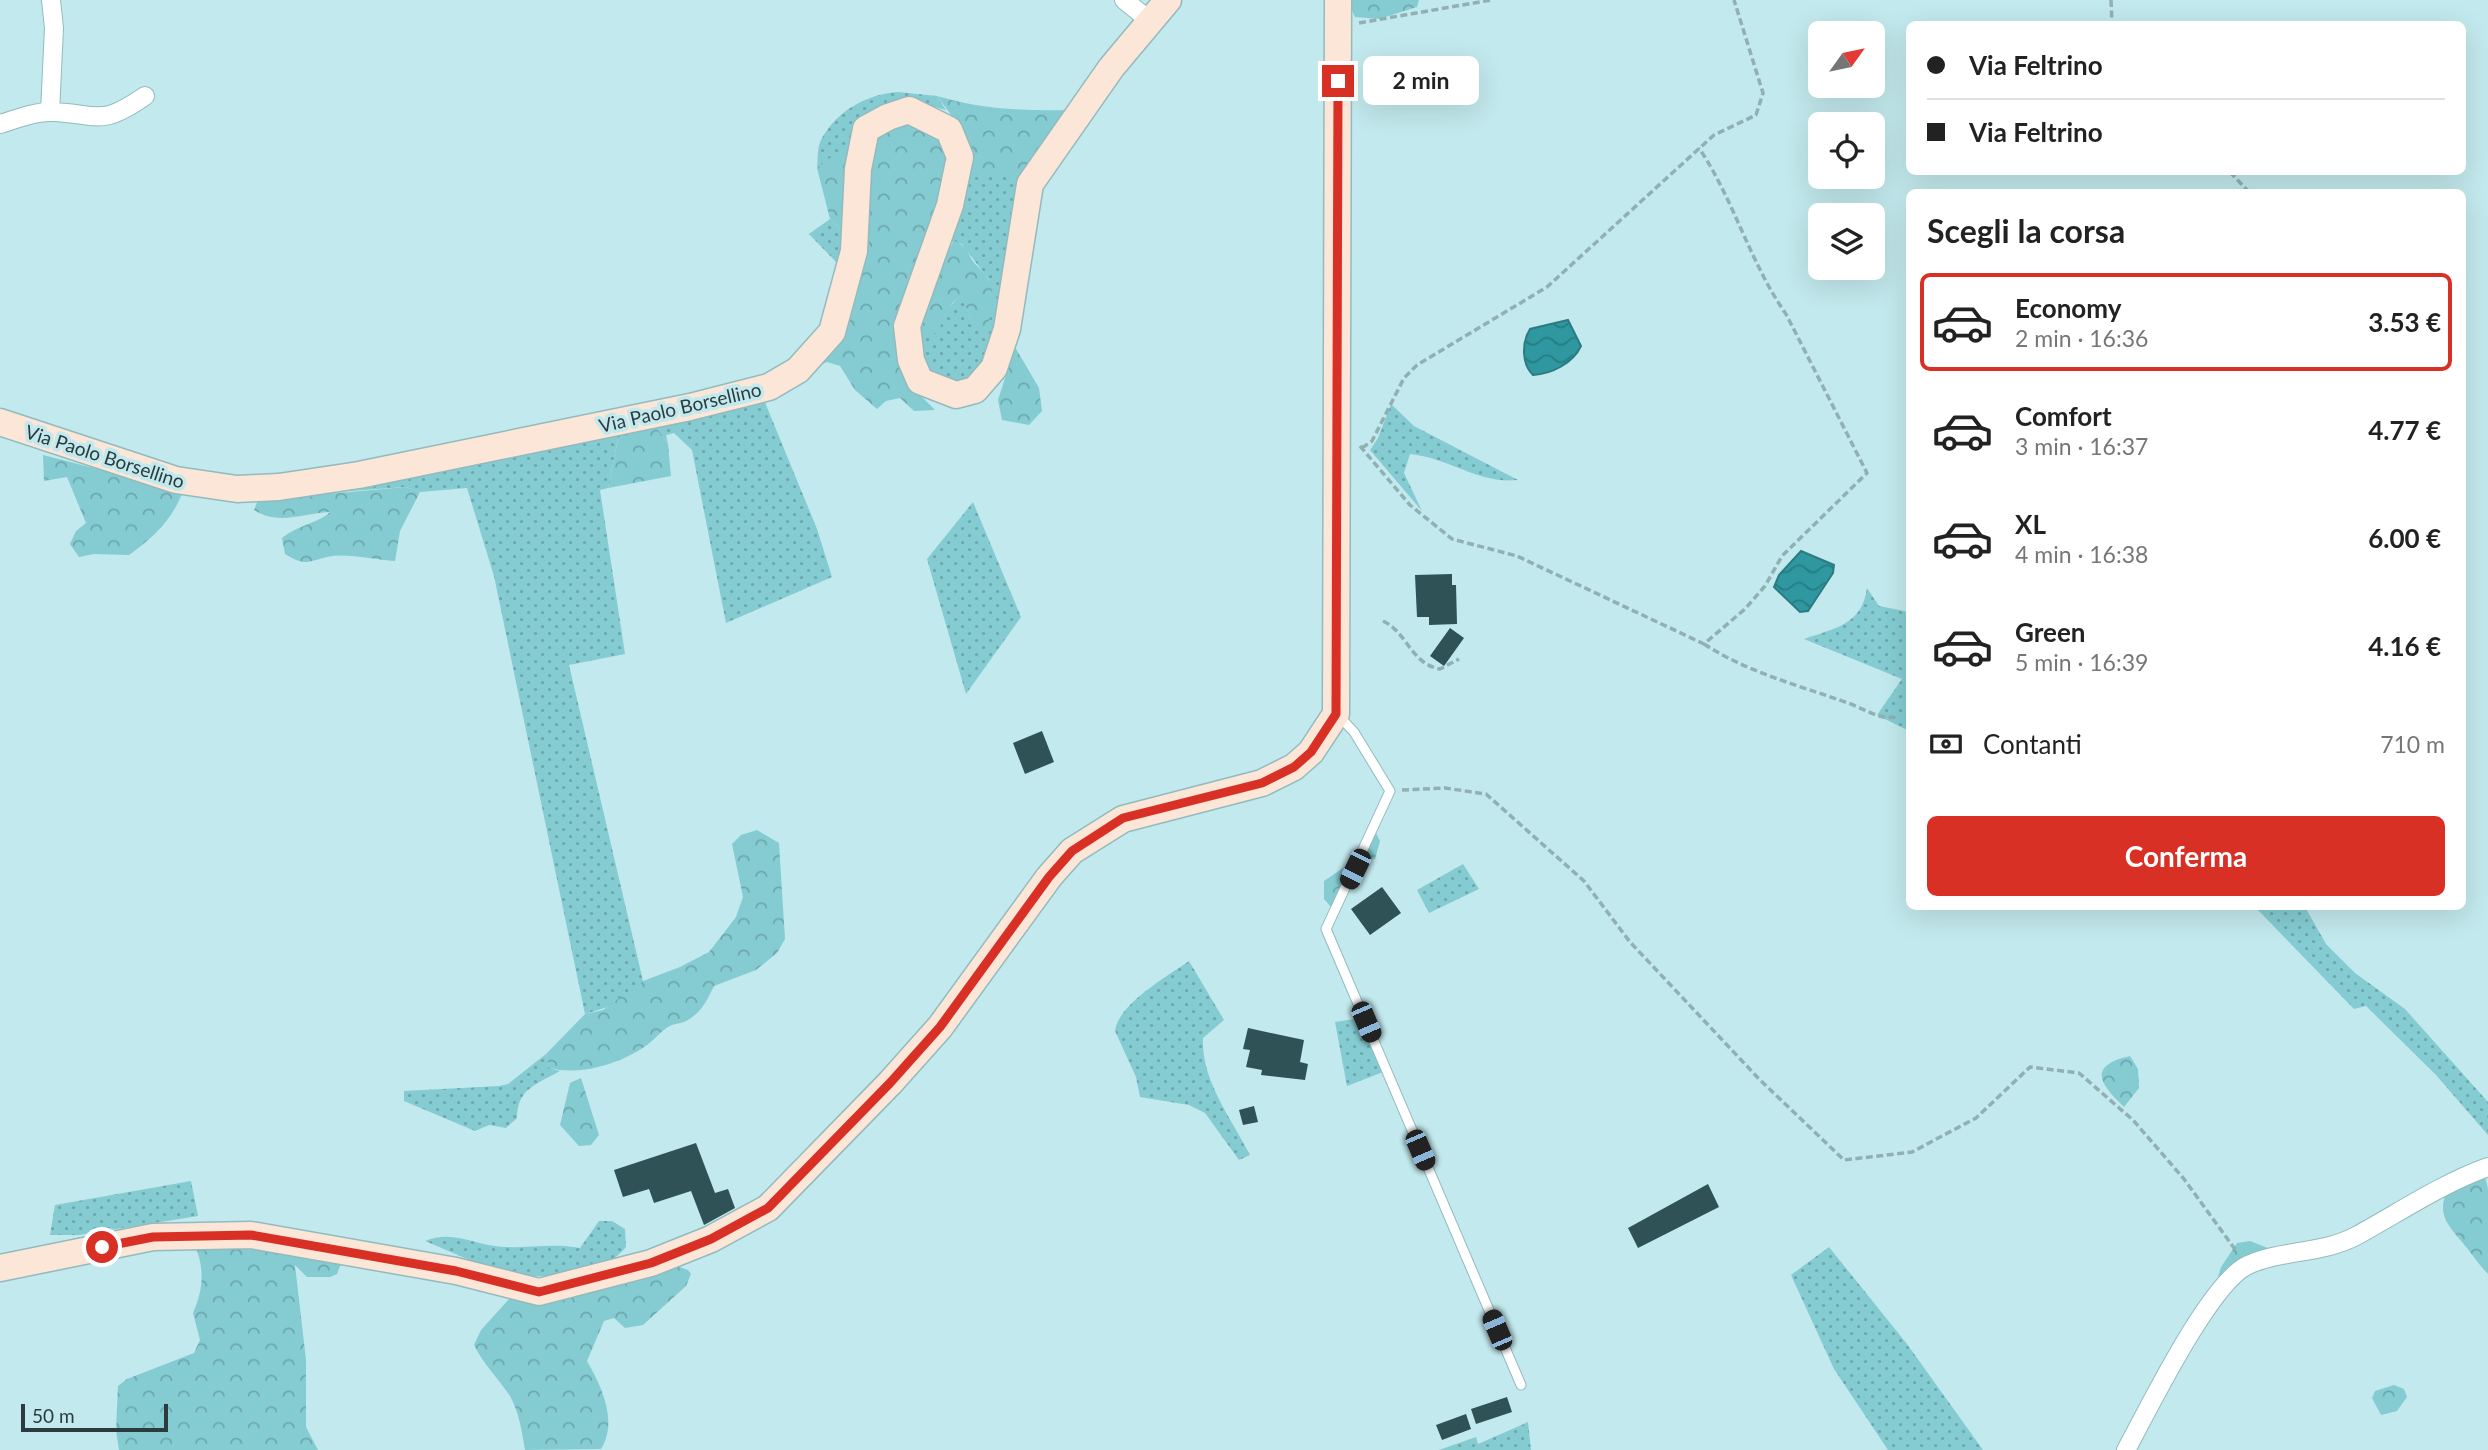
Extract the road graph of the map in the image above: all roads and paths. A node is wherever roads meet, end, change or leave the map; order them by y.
1 (51, 0) edge
2 (1124, 0) edge
3 (1168, 0) edge
4 (1338, 0) edge
5 (1491, 0) edge
6 (1734, 0) edge
7 (2111, 0) edge
8 (1149, 20) junction
9 (2112, 21) edge
10 (1338, 27) junction
11 (145, 96) dead end
12 (50, 112) junction
13 (0, 124) edge
14 (1699, 148) junction
15 (2233, 175) edge
16 (2246, 189) edge
17 (0, 422) edge
18 (1338, 438) junction
19 (1362, 448) junction
20 (1382, 621) dead end
21 (1703, 644) junction
22 (1459, 659) dead end
23 (1336, 714) junction
24 (1894, 717) dead end
25 (1390, 791) junction
26 (2488, 1167) edge
27 (2246, 1265) junction
28 (0, 1268) edge
29 (1521, 1385) dead end
30 (2126, 1450) edge

1 - 12 street
2 - 8 street
3 - 8 street, Via Paolo Borsellino
4 - 10 street
5 - 10 path
6 - 14 path
7 - 9 path
8 - 17 street, Via Paolo Borsellino
10 - 18 street
11 - 12 street
12 - 13 street
14 - 19 path
14 - 21 path
15 - 16 path
18 - 19 path
18 - 23 street
19 - 21 path
20 - 22 path
21 - 24 path
23 - 25 lane
23 - 28 street
25 - 27 path
25 - 29 lane
26 - 27 street
27 - 30 street

